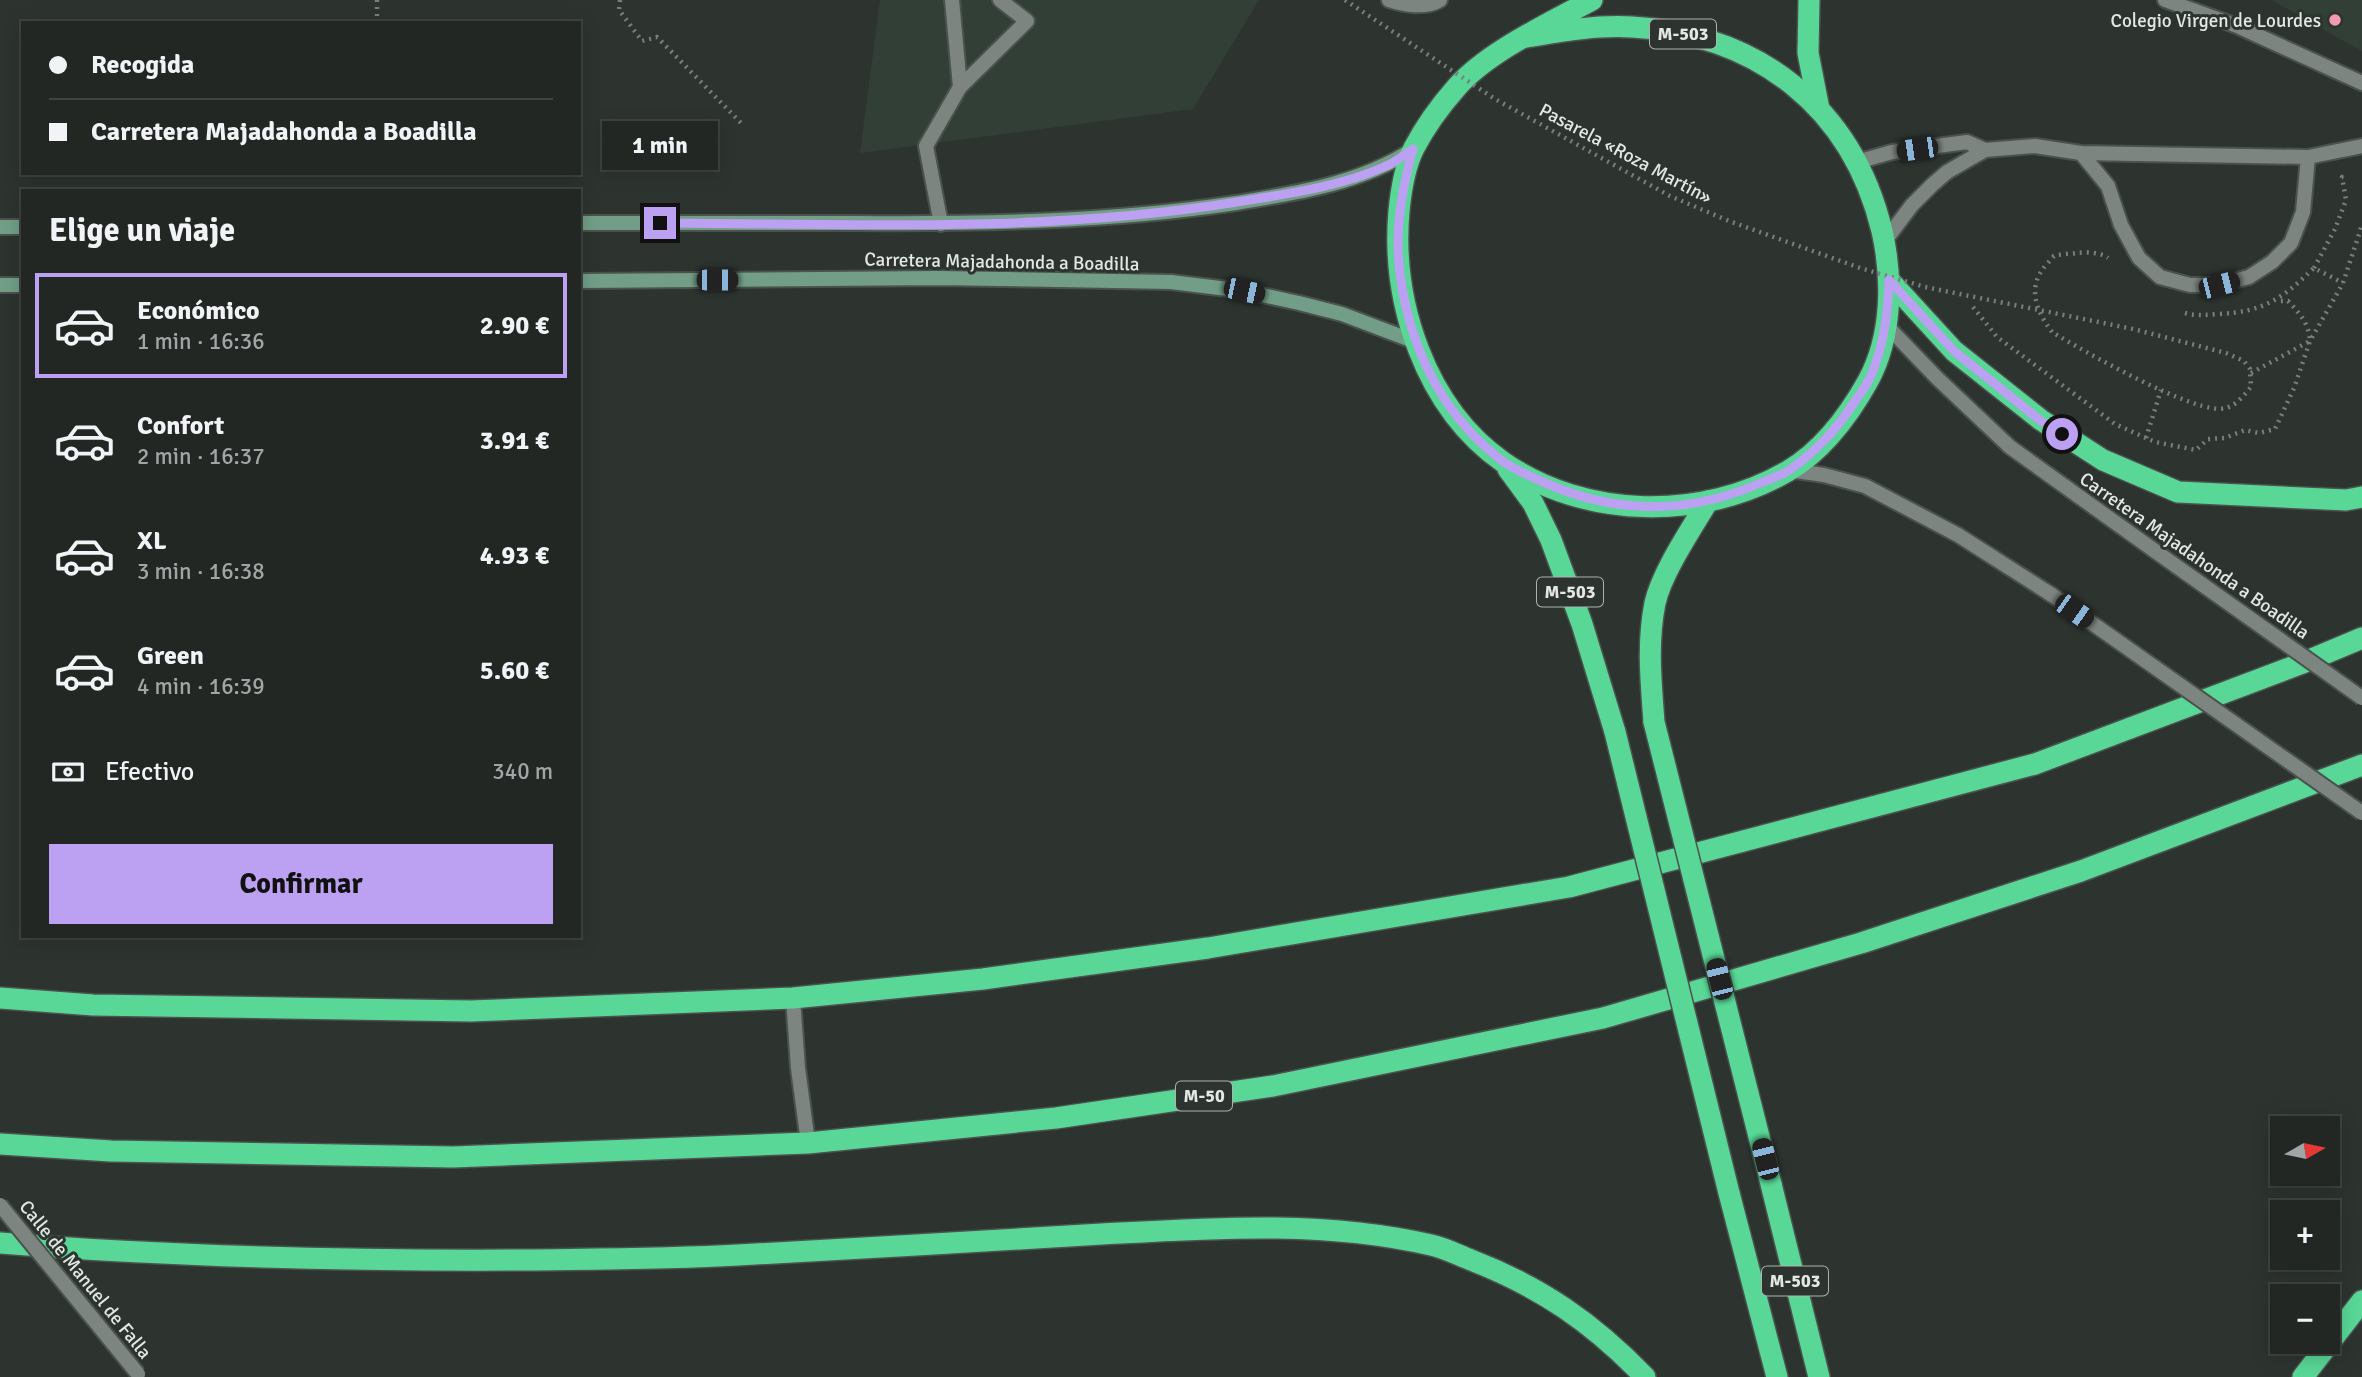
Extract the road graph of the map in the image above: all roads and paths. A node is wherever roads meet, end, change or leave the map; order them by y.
1 (377, 0) edge
2 (620, 0) edge
3 (952, 0) edge
4 (1000, 0) edge
5 (1345, 0) edge
6 (1389, 0) edge
7 (1592, 0) edge
8 (1809, 0) edge
9 (2165, 0) edge
10 (1438, 2) edge
11 (377, 21) edge
12 (1527, 37) junction
13 (2362, 83) edge
14 (960, 87) junction
15 (1819, 109) junction
16 (742, 124) dead end
17 (2362, 146) edge
18 (1413, 149) junction
19 (1985, 150) junction
20 (2081, 153) junction
21 (2308, 157) junction
22 (1857, 162) junction
23 (2352, 176) dead end
24 (581, 223) edge
25 (941, 224) junction
26 (2362, 225) edge
27 (21, 227) edge
28 (0, 228) edge
29 (1884, 242) junction
30 (2104, 255) dead end
31 (2314, 268) dead end
32 (1889, 280) junction
33 (581, 281) edge
34 (0, 285) edge
35 (21, 285) edge
36 (2275, 302) dead end
37 (1973, 307) dead end
38 (1887, 326) junction
39 (2310, 341) junction
40 (1416, 342) junction
41 (2252, 373) junction
42 (2161, 390) junction
43 (2146, 438) junction
44 (1503, 462) junction
45 (1790, 470) junction
46 (2362, 497) edge
47 (1708, 501) junction
48 (2362, 638) edge
49 (2362, 698) edge
50 (2362, 765) edge
51 (2362, 813) edge
52 (0, 998) edge
53 (793, 998) junction
54 (808, 1143) junction
55 (0, 1144) edge
56 (0, 1205) edge
57 (0, 1243) edge
58 (2362, 1301) edge
59 (140, 1375) edge
60 (1645, 1377) edge
61 (1777, 1377) edge
62 (1819, 1377) edge
63 (2303, 1377) edge

1 - 11 path
2 - 16 path
3 - 14 street
4 - 14 street
5 - 41 path, Pasarela «Roza Martín», bridge
6 - 10 street
7 - 12 highway, M-503
8 - 15 highway, M-503
9 - 13 street
12 - 15 highway, M-503
12 - 18 highway, M-503
14 - 25 street
15 - 22 highway, M-503
17 - 21 street
18 - 25 street, Carretera Majadahonda a Boadilla
18 - 40 highway, M-503
19 - 20 street
19 - 22 street
19 - 29 street
20 - 21 street
20 - 21 street
22 - 29 highway, M-503
23 - 31 path
24 - 25 street, Carretera Majadahonda a Boadilla
26 - 39 path
27 - 28 street
29 - 32 highway, M-503
30 - 42 path, bridge
32 - 38 highway, M-503
32 - 46 highway
33 - 40 street, Carretera Majadahonda a Boadilla
34 - 35 street
36 - 39 path
37 - 43 path
38 - 45 highway, M-503
38 - 49 street, Carretera Majadahonda a Boadilla, bridge
39 - 41 path
39 - 43 path
40 - 44 highway, M-503
41 - 42 path, bridge
42 - 43 path
44 - 47 highway, M-503
44 - 61 highway, M-503, bridge
45 - 47 highway, M-503
45 - 51 street, bridge
47 - 62 highway, M-503, bridge
48 - 53 highway
50 - 54 highway, M-50
52 - 53 highway
53 - 54 street
54 - 55 highway, M-50
56 - 59 street, Calle de Manuel de Falla, bridge
57 - 60 highway
58 - 63 highway

